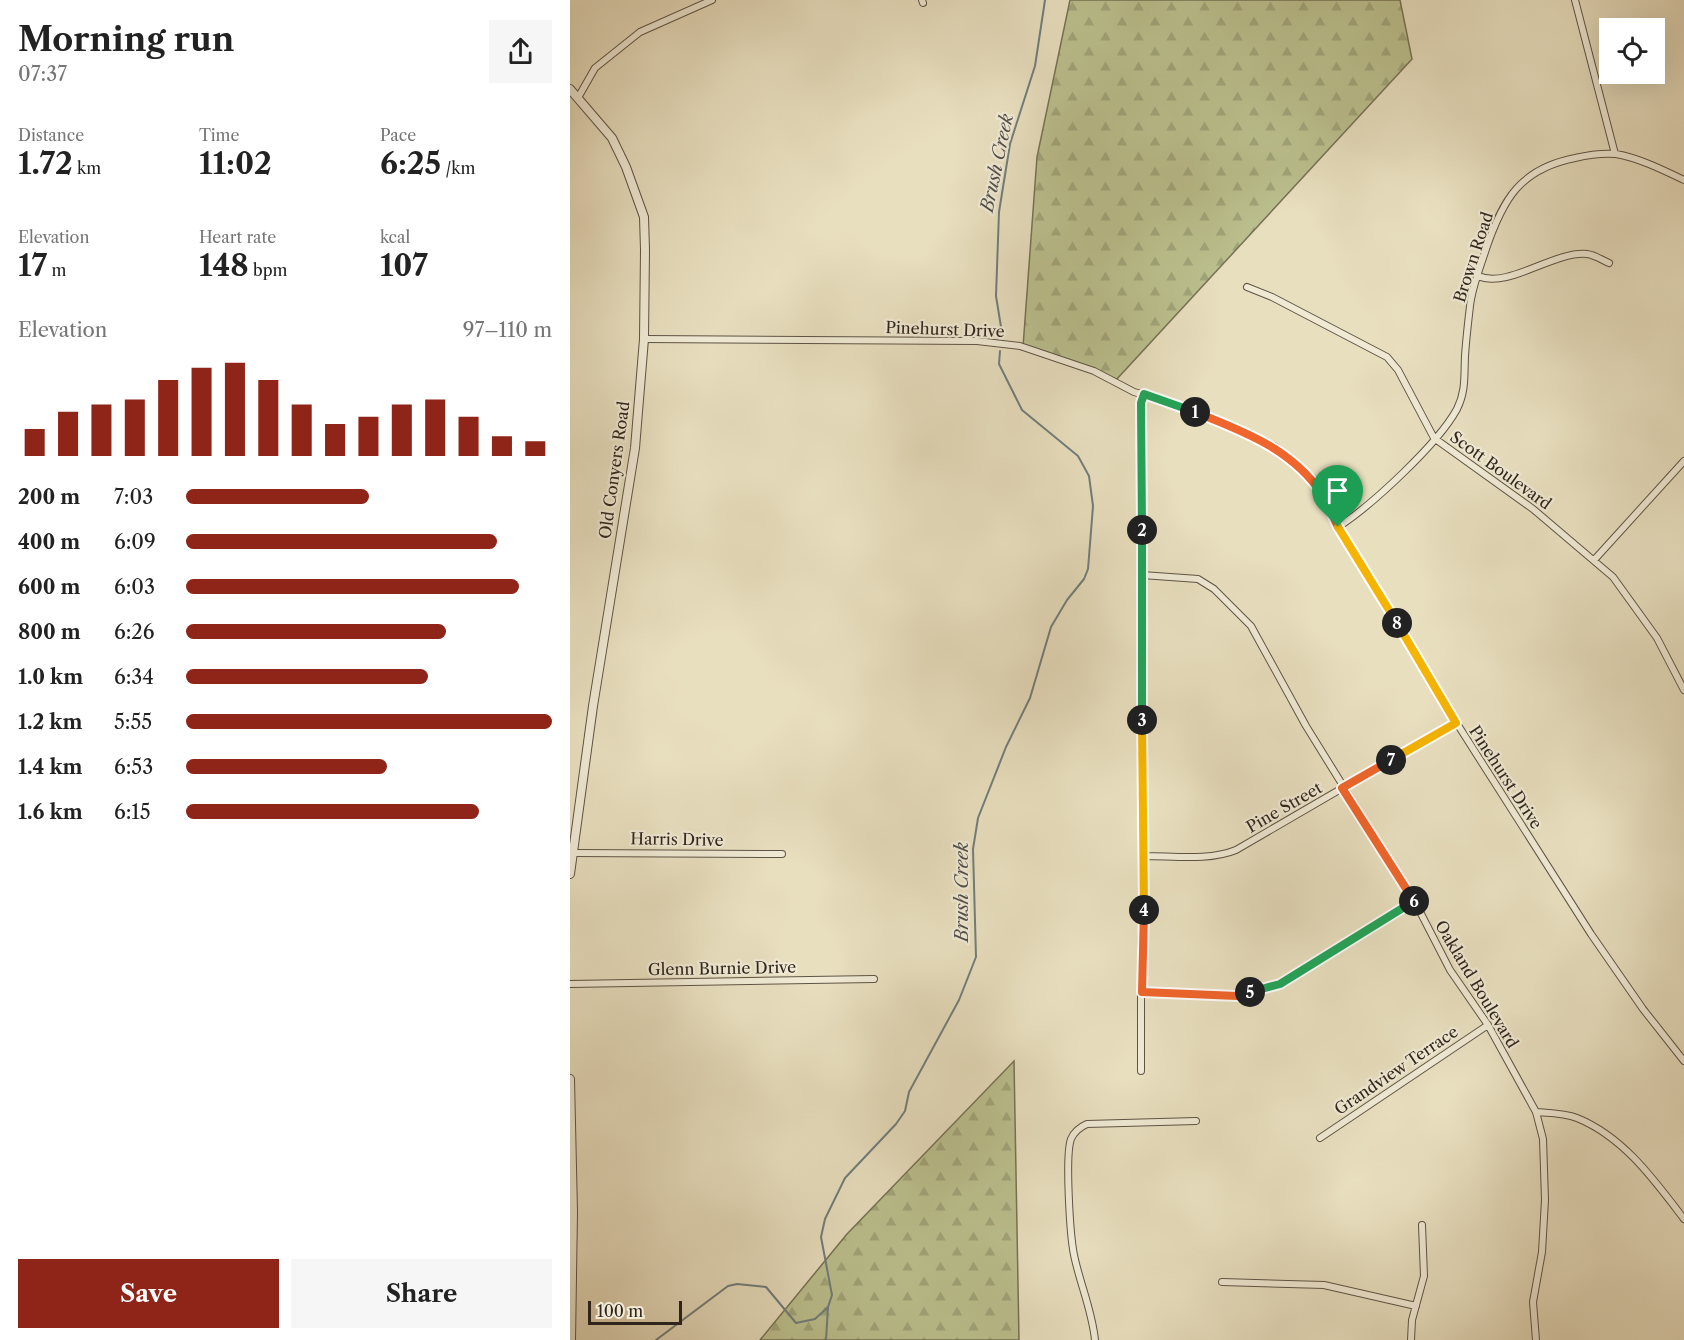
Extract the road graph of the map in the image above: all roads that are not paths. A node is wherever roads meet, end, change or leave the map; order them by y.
1 (709, 0) edge
2 (1575, 0) edge
3 (570, 89) edge
4 (579, 96) junction
5 (1615, 154) junction
6 (1684, 180) edge
7 (1609, 263) dead end
8 (1478, 276) junction
9 (1247, 287) dead end
10 (644, 339) junction
11 (1144, 394) junction
12 (1434, 438) junction
13 (1684, 461) edge
14 (1338, 527) junction
15 (1595, 559) junction
16 (1142, 575) junction
17 (1684, 690) edge
18 (1456, 723) junction
19 (1342, 788) junction
20 (571, 853) edge
21 (782, 854) dead end
22 (1145, 856) junction
23 (570, 874) edge
24 (1415, 902) junction
25 (874, 979) dead end
26 (570, 984) edge
27 (1142, 992) junction
28 (1488, 1025) junction
29 (1684, 1062) edge
30 (1141, 1071) dead end
31 (570, 1079) edge
32 (1536, 1112) junction
33 (1196, 1121) dead end
34 (1320, 1138) dead end
35 (571, 1184) edge
36 (1684, 1219) edge
37 (1422, 1225) dead end
38 (1222, 1282) dead end
39 (1416, 1306) junction
40 (571, 1340) edge
41 (1095, 1340) edge
42 (1411, 1340) edge
43 (1536, 1340) edge

1 - 4 street
2 - 5 street
3 - 4 street, Old Conyers Road
4 - 10 street, Old Conyers Road
5 - 6 street, Brown Road
5 - 8 street, Brown Road
7 - 8 street
8 - 12 street, Brown Road
9 - 12 street, Scott Boulevard
10 - 11 street, Pinehurst Drive
10 - 20 street, Old Conyers Road
11 - 14 street, Pinehurst Drive
11 - 16 street
12 - 14 street, Brown Road
12 - 15 street, Scott Boulevard
13 - 15 street
14 - 18 street, Pinehurst Drive
15 - 17 street, Scott Boulevard
16 - 19 street, Oakland Boulevard
16 - 22 street
18 - 19 street, Pine Street
18 - 29 street, Pinehurst Drive
19 - 22 street, Pine Street
19 - 24 street, Oakland Boulevard
20 - 21 street, Harris Drive
20 - 23 street, Old Conyers Road
22 - 27 street
24 - 27 street
24 - 28 street, Oakland Boulevard
25 - 26 street, Glenn Burnie Drive
27 - 30 street
28 - 32 street, Oakland Boulevard
28 - 34 street, Grandview Terrace
31 - 35 street
32 - 36 street
32 - 43 street, Oakland Boulevard
33 - 41 street
35 - 40 street
37 - 39 street
38 - 39 street
39 - 42 street

